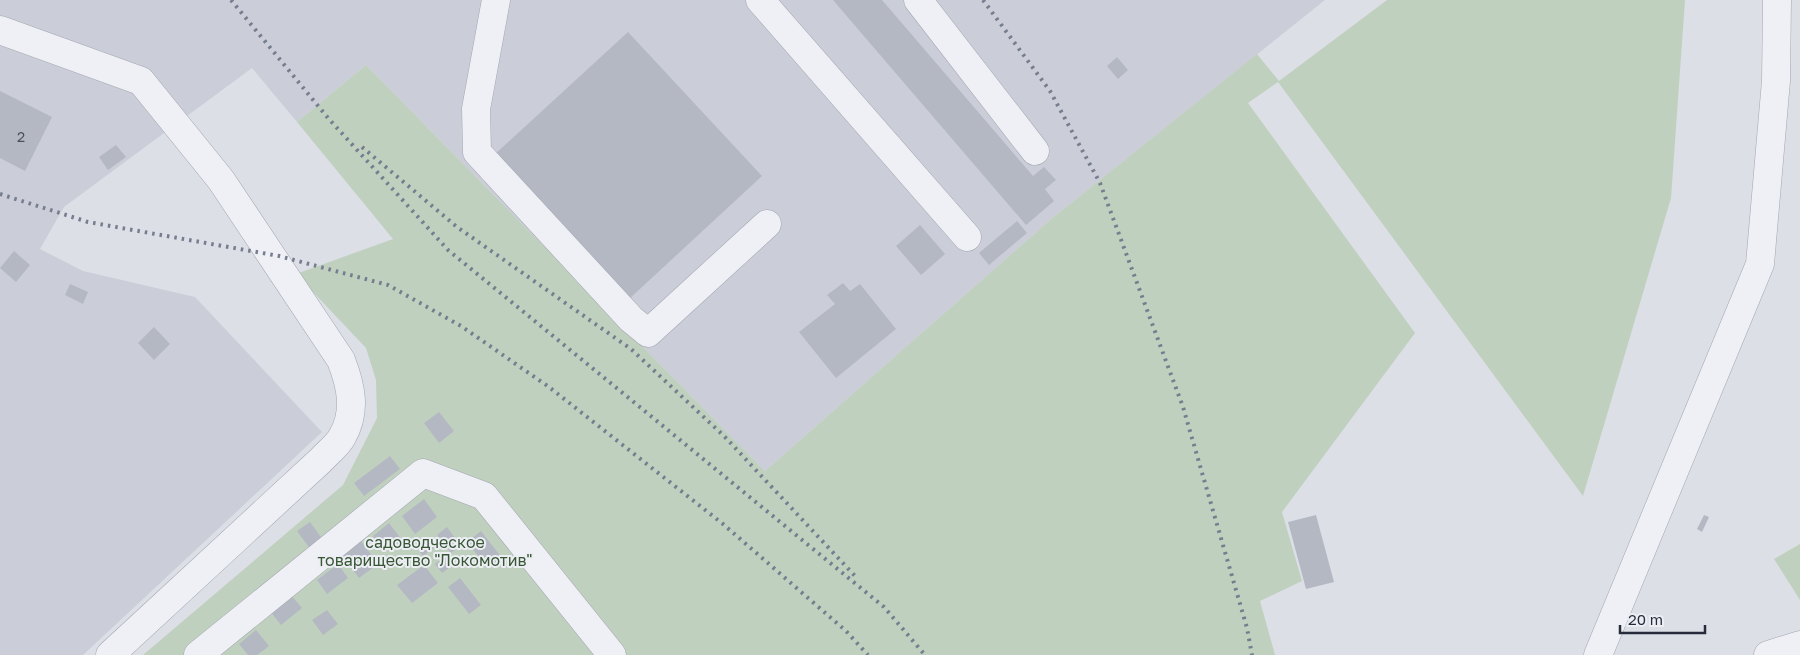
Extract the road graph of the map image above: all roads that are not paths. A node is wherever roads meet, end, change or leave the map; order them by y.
1 (496, 0) edge
2 (760, 0) edge
3 (918, 0) edge
4 (1777, 0) edge
5 (0, 30) edge
6 (1036, 151) dead end
7 (767, 224) dead end
8 (967, 237) dead end
9 (1800, 645) edge
10 (110, 655) edge
11 (198, 655) edge
12 (612, 655) edge
13 (1598, 655) edge
14 (1768, 655) edge

1 - 7 street
2 - 8 street
3 - 6 street
4 - 13 street
5 - 10 street
9 - 14 street
11 - 12 street

